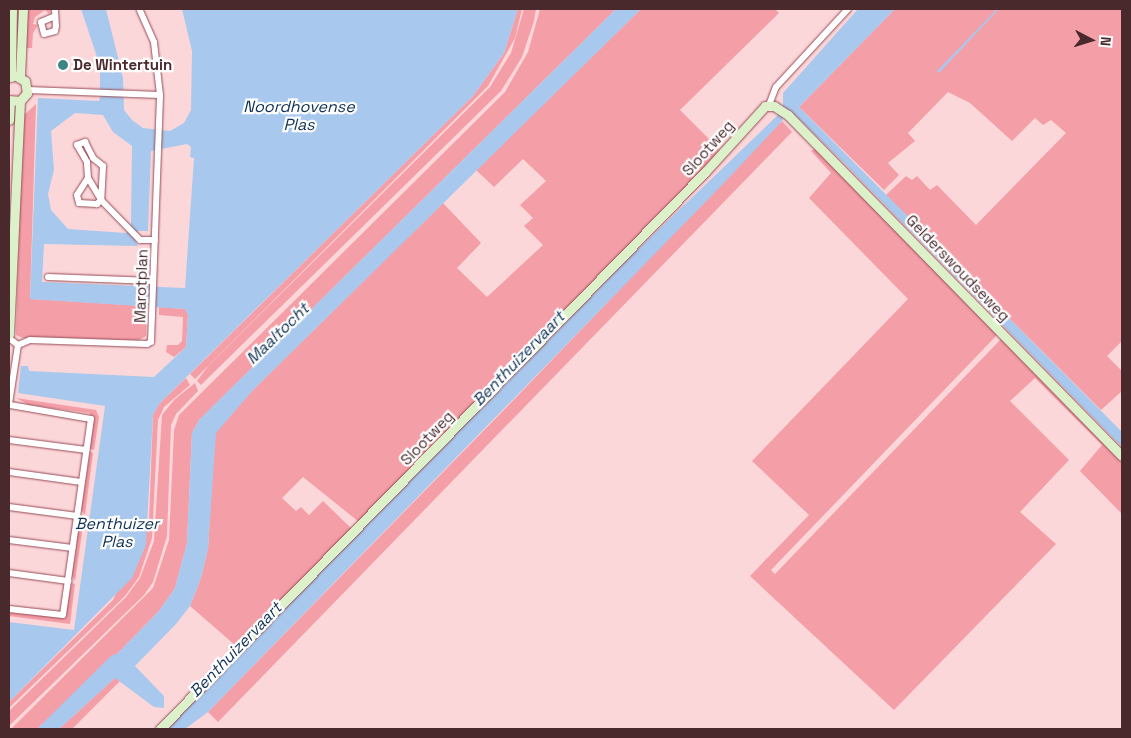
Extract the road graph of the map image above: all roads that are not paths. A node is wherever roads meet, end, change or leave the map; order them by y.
1 (23, 9) edge
2 (139, 9) edge
3 (848, 9) edge
4 (11, 12) edge
5 (13, 77) edge
6 (28, 90) junction
7 (160, 95) junction
8 (13, 101) edge
9 (772, 106) junction
10 (9, 120) edge
11 (13, 163) edge
12 (88, 178) junction
13 (101, 200) junction
14 (151, 240) junction
15 (12, 250) edge
16 (48, 277) dead end
17 (153, 283) junction
18 (9, 334) edge
19 (9, 338) edge
20 (18, 344) junction
21 (9, 404) edge
22 (9, 440) edge
23 (86, 450) junction
24 (1122, 456) edge
25 (9, 472) edge
26 (82, 482) junction
27 (9, 507) edge
28 (77, 516) junction
29 (9, 540) edge
30 (72, 548) junction
31 (9, 573) edge
32 (68, 581) junction
33 (9, 609) edge
34 (160, 729) edge

1 - 5 street
2 - 7 street, Marotplan
3 - 9 street, Slootweg
4 - 5 street
5 - 6 street
6 - 7 street
6 - 8 street
7 - 14 street, Marotplan
8 - 10 street
8 - 11 street
9 - 24 street, Gelderswoudseweg
9 - 34 street, Slootweg
11 - 15 street
12 - 13 street
12 - 13 street
12 - 13 street
13 - 14 street
14 - 17 street, Marotplan
15 - 18 street
16 - 17 street
17 - 20 street, Marotplan
19 - 20 street
20 - 21 street
21 - 23 street
22 - 23 street
23 - 26 street
25 - 26 street
26 - 28 street
27 - 28 street
28 - 30 street
29 - 30 street
30 - 32 street
31 - 32 street
32 - 33 street

